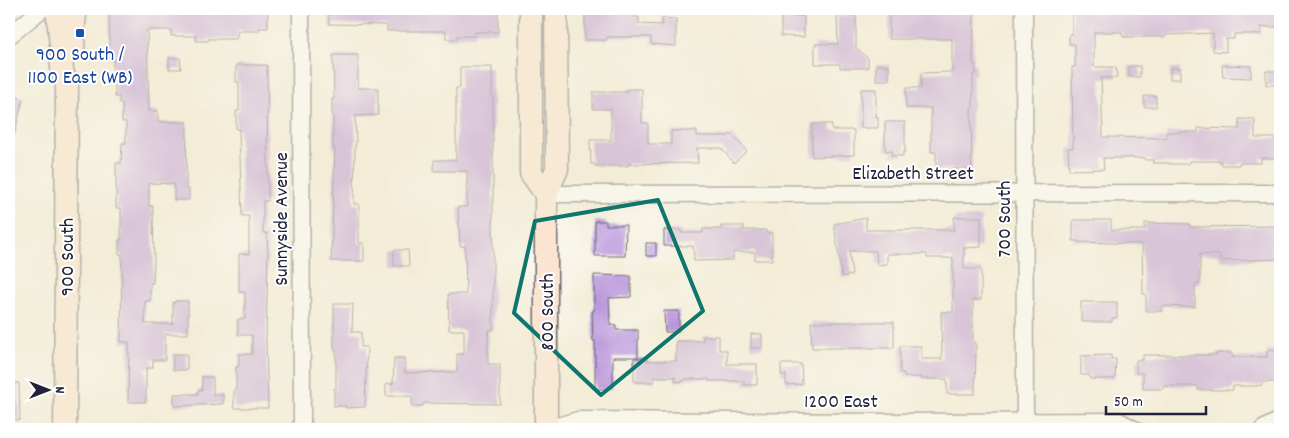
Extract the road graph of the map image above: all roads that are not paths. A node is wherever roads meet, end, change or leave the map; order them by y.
1 (23, 9) edge
2 (42, 9) edge
3 (57, 9) edge
4 (76, 9) edge
5 (301, 9) edge
6 (531, 9) edge
7 (556, 9) edge
8 (1024, 9) edge
9 (10, 34) edge
10 (67, 85) junction
11 (1024, 193) junction
12 (1280, 193) edge
13 (546, 194) junction
14 (1280, 420) edge
15 (1025, 425) edge
16 (66, 429) edge
17 (302, 429) edge
18 (546, 429) edge
19 (1134, 429) edge
20 (1264, 429) edge

1 - 9 street
2 - 9 street
3 - 10 main road, 900 South
4 - 10 main road, 900 South
5 - 17 street, Sunnyside Avenue
6 - 13 main road
7 - 13 main road, 800 South
8 - 11 street, 700 South
10 - 16 main road, 900 South
11 - 12 street, Elizabeth Street
11 - 13 street, Elizabeth Street
11 - 15 street, 700 South
13 - 18 main road, 800 South
14 - 20 street
15 - 18 street, 1200 East
15 - 19 street, 1200 East

